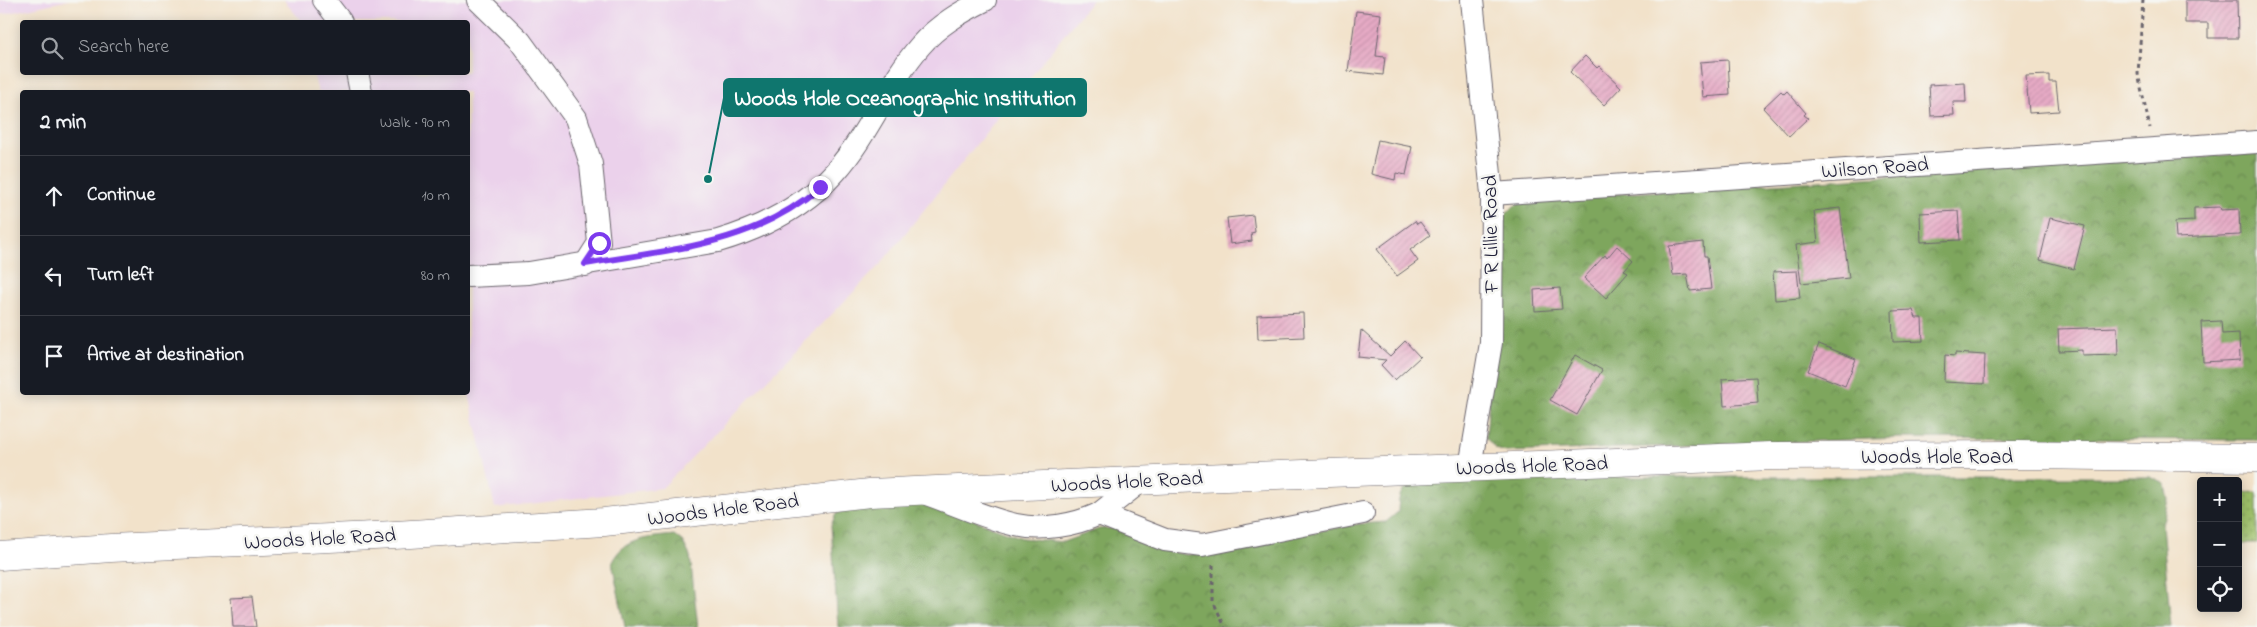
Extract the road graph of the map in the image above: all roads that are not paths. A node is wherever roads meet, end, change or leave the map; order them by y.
1 (324, 0) edge
2 (478, 0) edge
3 (985, 0) edge
4 (1472, 0) edge
5 (339, 20) edge
6 (358, 75) edge
7 (361, 90) edge
8 (2257, 142) edge
9 (1492, 194) junction
10 (585, 264) junction
11 (470, 276) edge
12 (2257, 458) edge
13 (1470, 467) junction
14 (1141, 481) junction
15 (916, 490) junction
16 (1363, 513) dead end
17 (1099, 514) junction
18 (0, 556) edge

1 - 5 street
2 - 10 street
3 - 10 street
4 - 9 street, F R Lillie Road
6 - 7 street
8 - 9 street, Wilson Road
9 - 13 street, F R Lillie Road
10 - 11 street
12 - 13 highway, Woods Hole Road
13 - 14 highway, Woods Hole Road
14 - 15 highway, Woods Hole Road
14 - 17 street
15 - 17 street
15 - 18 highway, Woods Hole Road
16 - 17 street

